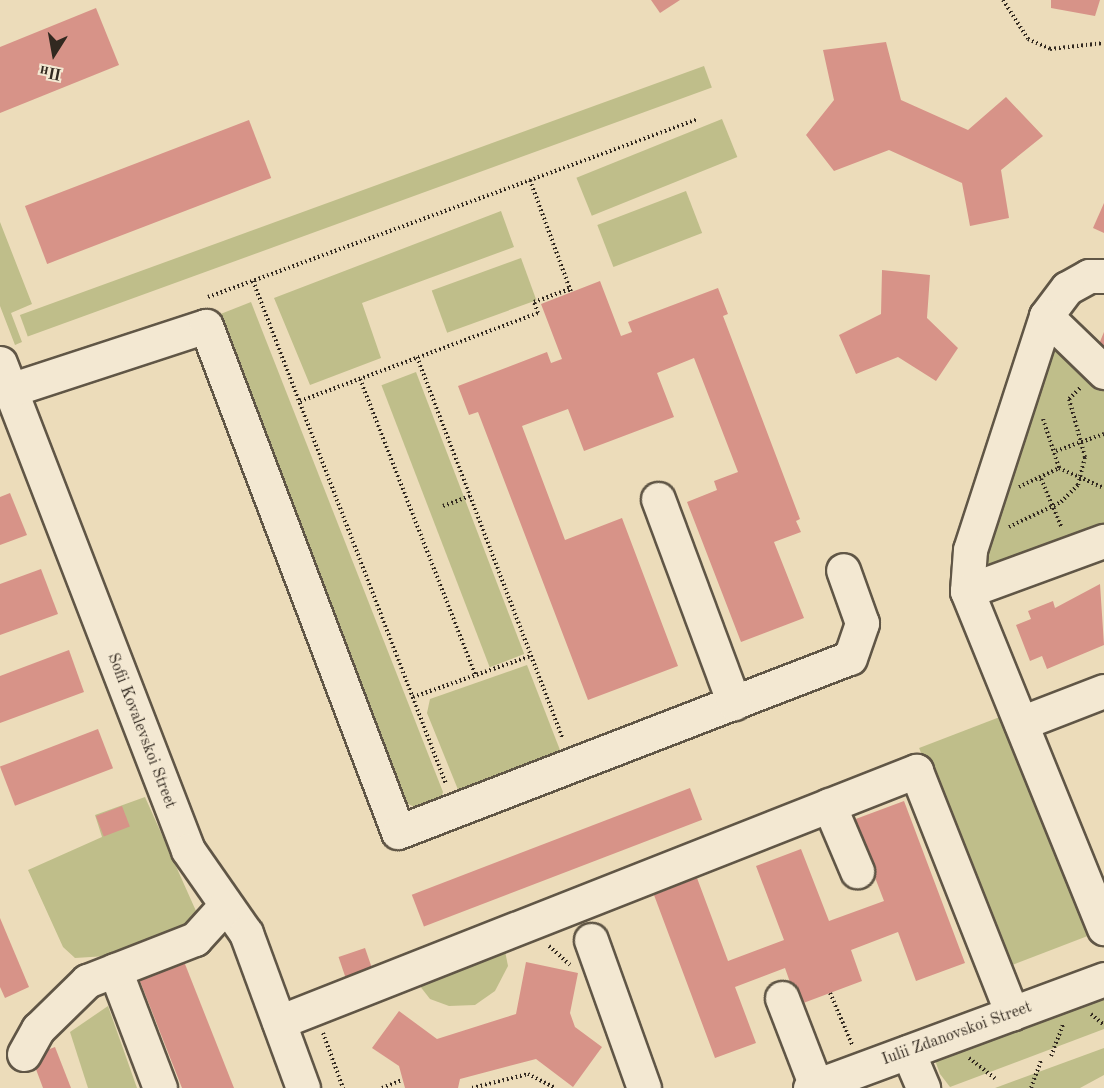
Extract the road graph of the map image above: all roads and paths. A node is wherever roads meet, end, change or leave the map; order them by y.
1 (1003, 0) edge
2 (1104, 43) edge
3 (698, 119) dead end
4 (530, 180) junction
5 (1104, 276) edge
6 (253, 281) junction
7 (197, 301) dead end
8 (1046, 316) junction
9 (417, 357) junction
10 (5, 376) edge
11 (360, 378) junction
12 (1096, 379) edge
13 (300, 401) junction
14 (1040, 412) dead end
15 (1104, 434) edge
16 (1082, 442) junction
17 (1056, 452) junction
18 (1059, 468) junction
19 (1082, 478) junction
20 (1041, 479) junction
21 (1104, 488) edge
22 (1010, 491) dead end
23 (470, 496) junction
24 (658, 499) dead end
25 (1053, 506) junction
26 (443, 507) dead end
27 (1064, 533) dead end
28 (1007, 538) dead end
29 (1104, 541) edge
30 (843, 570) dead end
31 (968, 591) junction
32 (531, 656) junction
33 (476, 676) junction
34 (1104, 690) edge
35 (413, 697) junction
36 (734, 703) junction
37 (1021, 723) junction
38 (573, 765) junction
39 (829, 805) junction
40 (456, 810) junction
41 (857, 872) dead end
42 (225, 906) junction
43 (1104, 928) edge
44 (591, 940) dead end
45 (115, 970) junction
46 (1104, 980) edge
47 (830, 993) dead end
48 (782, 998) dead end
49 (1012, 1014) junction
50 (279, 1022) junction
51 (855, 1050) dead end
52 (908, 1052) junction
53 (24, 1054) dead end
54 (1041, 1060) dead end
55 (402, 1080) dead end
56 (638, 1086) edge
57 (821, 1086) edge
58 (160, 1088) edge
59 (303, 1088) edge
60 (382, 1088) edge
61 (472, 1088) edge
62 (555, 1088) edge
63 (923, 1088) edge
64 (1031, 1088) edge

1 - 2 path
3 - 4 path
4 - 6 path
4 - 9 path
5 - 8 street
6 - 7 path
6 - 13 path
8 - 12 street
8 - 31 street
9 - 11 path
9 - 23 path
10 - 40 street
10 - 42 street, Sofii Kovalevskoi Street
11 - 13 path
11 - 33 path
12 - 16 path
13 - 35 path
14 - 17 path
15 - 16 path
16 - 17 path
16 - 19 path
17 - 18 path
18 - 19 path
18 - 20 path
19 - 21 path
19 - 25 path
20 - 22 path
20 - 25 path
23 - 26 path
23 - 32 path
24 - 36 street
25 - 27 path
25 - 28 path
29 - 31 street
30 - 36 street
31 - 37 street
32 - 33 path
32 - 38 path
33 - 35 path
34 - 37 street
35 - 40 path
36 - 38 street
37 - 43 street
38 - 40 street
39 - 41 street
39 - 49 street
39 - 50 street
42 - 45 street
42 - 50 street, Sofii Kovalevskoi Street
44 - 56 street
45 - 53 street
45 - 58 street
46 - 49 street, Iulii Zdanovskoi Street
47 - 51 path
48 - 57 street
49 - 52 street, Iulii Zdanovskoi Street
50 - 59 street, Sofii Kovalevskoi Street
52 - 57 street, Iulii Zdanovskoi Street
52 - 63 street
54 - 64 path
55 - 60 path
61 - 62 path

